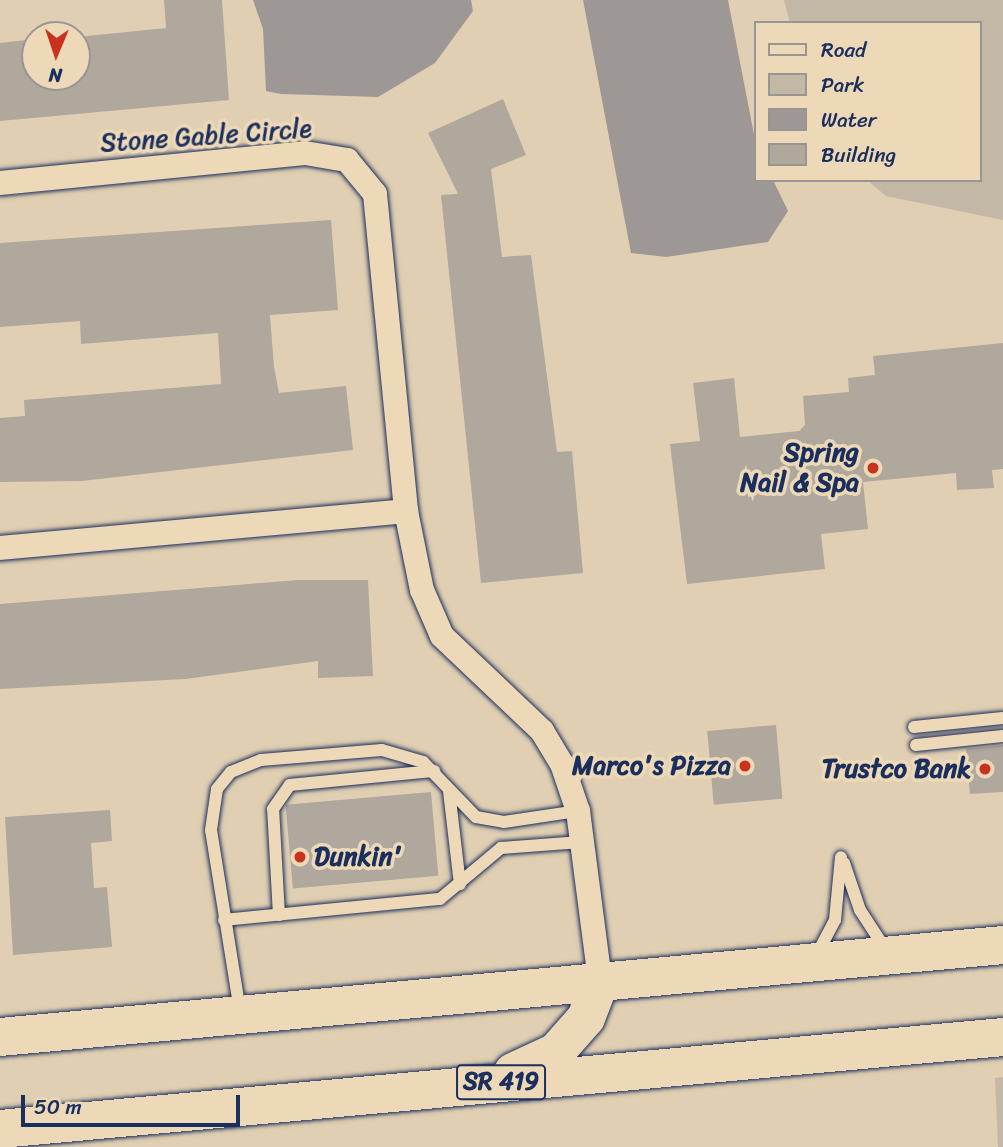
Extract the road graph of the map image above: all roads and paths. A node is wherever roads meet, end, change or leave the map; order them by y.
1 (0, 184) edge
2 (406, 511) junction
3 (0, 548) edge
4 (1003, 718) edge
5 (915, 727) dead end
6 (1003, 736) edge
7 (916, 745) dead end
8 (434, 771) junction
9 (449, 791) junction
10 (578, 811) junction
11 (581, 842) junction
12 (460, 884) junction
13 (279, 915) junction
14 (224, 920) junction
15 (1003, 945) edge
16 (890, 955) junction
17 (812, 962) junction
18 (600, 982) junction
19 (241, 1015) junction
20 (0, 1037) edge
21 (1003, 1037) edge
22 (489, 1083) junction
23 (0, 1129) edge

1 - 2 street, Stone Gable Circle
2 - 3 street
2 - 10 street, Stone Gable Circle
4 - 5 lane
6 - 7 lane
8 - 9 lane
8 - 13 lane
8 - 14 lane
9 - 10 lane
9 - 12 lane
10 - 11 street, Stone Gable Circle
11 - 12 lane
11 - 18 street, Stone Gable Circle
12 - 13 lane
13 - 14 lane
14 - 19 lane
15 - 16 main road
16 - 17 main road
16 - 17 lane
17 - 18 main road
18 - 19 main road
18 - 22 main road
19 - 20 main road
21 - 22 main road, SR 419
22 - 23 main road, SR 419

